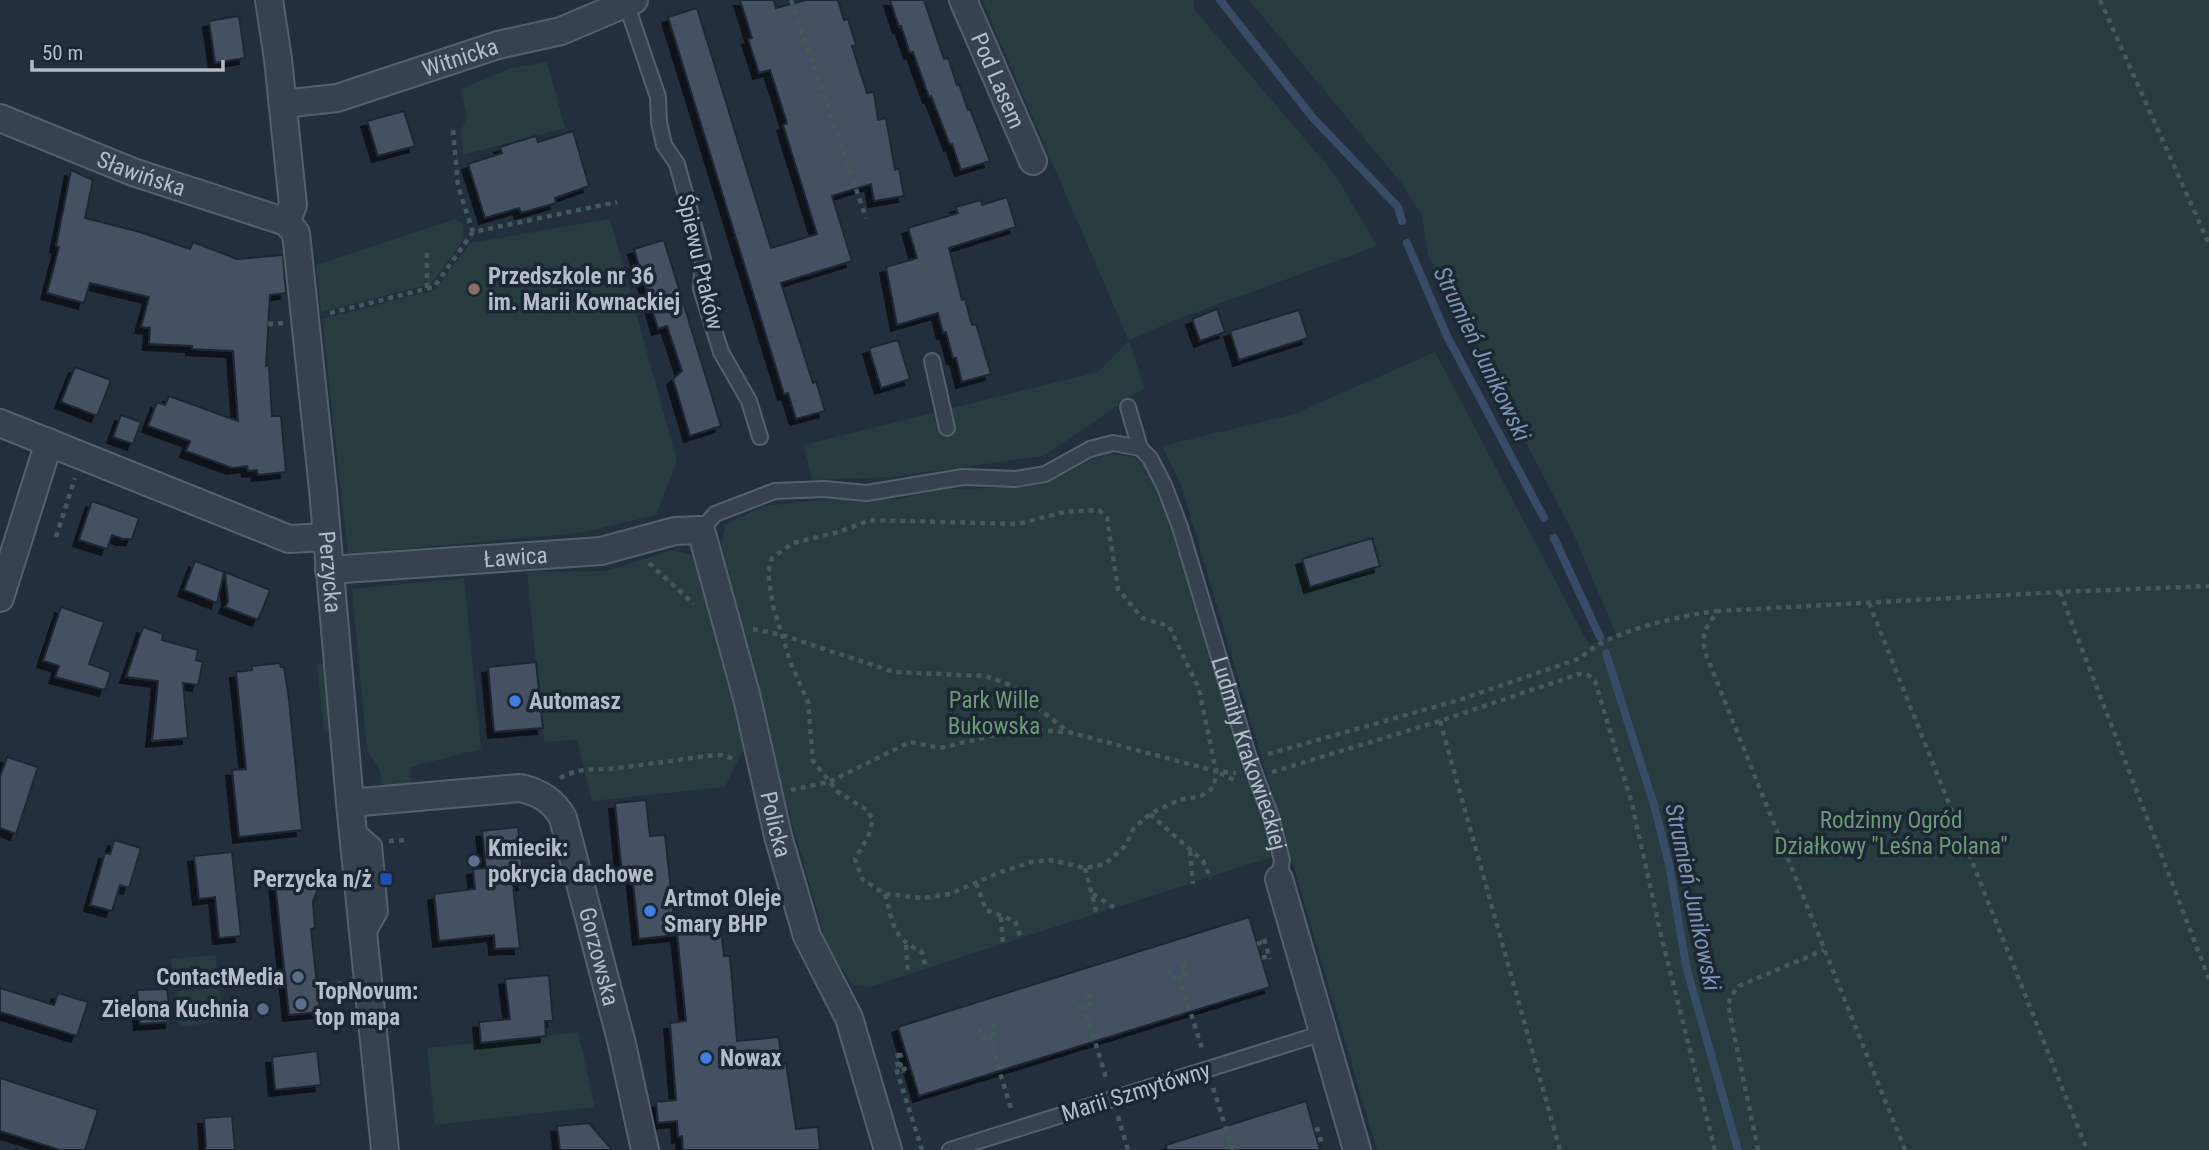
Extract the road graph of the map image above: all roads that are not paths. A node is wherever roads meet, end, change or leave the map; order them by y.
1 (269, 0) edge
2 (963, 0) edge
3 (630, 1) edge
4 (283, 104) junction
5 (0, 118) edge
6 (1033, 161) dead end
7 (286, 222) junction
8 (932, 361) dead end
9 (1128, 407) dead end
10 (0, 423) edge
11 (947, 428) dead end
12 (760, 438) dead end
13 (49, 442) junction
14 (1140, 448) junction
15 (701, 530) junction
16 (326, 537) junction
17 (329, 570) junction
18 (0, 598) edge
19 (351, 815) junction
20 (1279, 879) joint
21 (1323, 1033) junction
22 (384, 1150) edge
23 (645, 1150) edge
24 (888, 1150) edge
25 (950, 1150) edge
26 (1357, 1150) edge

1 - 4 street
2 - 6 street, Pod Lasem
3 - 4 street, Witnicka
3 - 12 lane, Śpiewu Ptaków
4 - 7 street
5 - 7 street, Sławińska
7 - 16 street, Perzycka
8 - 11 lane
9 - 14 lane, Ludmiły Krakowieckiej
10 - 13 street
13 - 16 street
13 - 18 street
14 - 15 lane
14 - 20 lane, Ludmiły Krakowieckiej
15 - 17 street, Ławica
15 - 24 street, Policka
16 - 17 street, Perzycka
17 - 19 street, Perzycka
19 - 22 street, Perzycka
19 - 23 street, Gorzowska
20 - 21 street, Ludmiły Krakowieckiej
21 - 25 lane, Marii Szmytówny
21 - 26 street, Ludmiły Krakowieckiej

